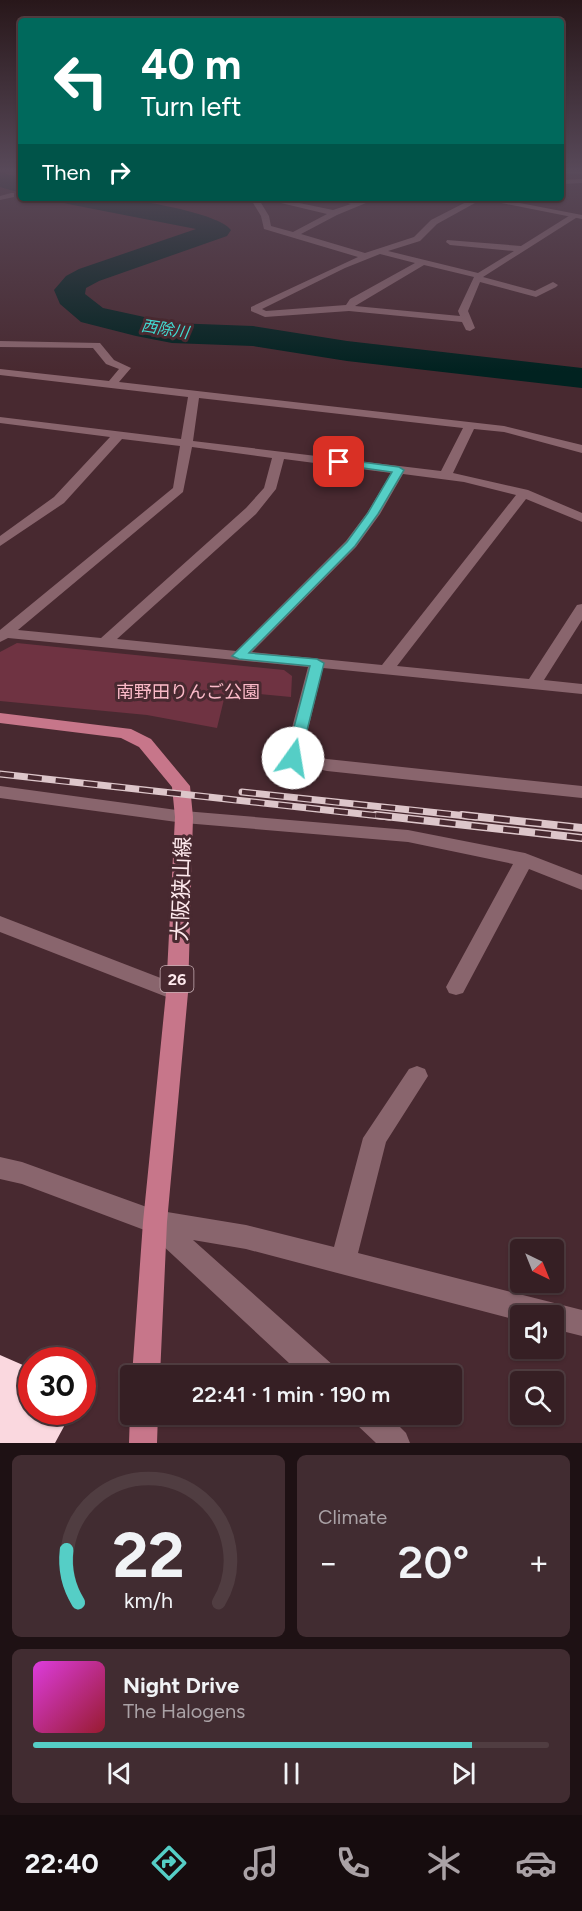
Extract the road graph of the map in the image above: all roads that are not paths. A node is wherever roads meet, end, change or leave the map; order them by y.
1 (299, 236) edge
2 (420, 236) edge
3 (544, 236) edge
4 (450, 242) dead end
5 (523, 249) junction
6 (379, 250) junction
7 (365, 256) junction
8 (422, 262) junction
9 (478, 278) junction
10 (553, 285) dead end
11 (349, 308) junction
12 (0, 344) edge
13 (0, 372) edge
14 (112, 384) junction
15 (194, 394) junction
16 (6, 421) edge
17 (470, 424) junction
18 (0, 432) edge
19 (119, 435) junction
20 (185, 442) junction
21 (582, 449) edge
22 (279, 455) junction
23 (399, 470) junction
24 (445, 476) junction
25 (524, 492) junction
26 (582, 518) edge
27 (0, 542) edge
28 (582, 608) edge
29 (2, 635) edge
30 (104, 643) junction
31 (239, 656) junction
32 (317, 663) junction
33 (386, 670) junction
34 (533, 684) junction
35 (582, 689) edge
36 (0, 718) edge
37 (0, 792) edge
38 (582, 792) edge
39 (184, 817) junction
40 (525, 860) junction
41 (582, 883) edge
42 (0, 924) edge
43 (456, 987) dead end
44 (177, 993) junction
45 (417, 1076) dead end
46 (0, 1168) edge
47 (155, 1222) junction
48 (343, 1262) junction
49 (510, 1305) edge
50 (564, 1319) edge
51 (582, 1323) edge
52 (147, 1365) edge
53 (312, 1365) edge
54 (144, 1425) edge
55 (377, 1425) edge
56 (143, 1443) edge
57 (396, 1443) edge

1 - 7 street
2 - 6 street
3 - 5 street
4 - 5 street
5 - 9 street
6 - 7 street
6 - 8 street
7 - 11 street
8 - 9 street
8 - 11 street
9 - 10 street
9 - 11 street
12 - 14 street
13 - 14 street
14 - 15 street
15 - 17 street
15 - 20 street
16 - 18 street
16 - 19 street
17 - 21 street
17 - 24 street
19 - 20 street
19 - 27 street
20 - 22 street
20 - 29 street
22 - 23 street
22 - 30 street
23 - 24 street
23 - 31 street
24 - 25 street
25 - 26 street
25 - 33 street
28 - 34 street
29 - 30 street
30 - 31 street
31 - 32 street
32 - 33 street
32 - 38 street
33 - 34 street
34 - 35 street
36 - 39 main road, 大阪狭山線 / 26
37 - 39 street
39 - 40 street
39 - 44 main road, 大阪狭山線 / 26
40 - 41 street
40 - 43 street
42 - 44 street
44 - 47 main road, 大阪狭山線 / 26
45 - 48 street
46 - 47 street
47 - 48 street
47 - 52 main road, 大阪狭山線 / 26
47 - 53 street
48 - 49 street
50 - 51 street
54 - 56 main road
55 - 57 street

